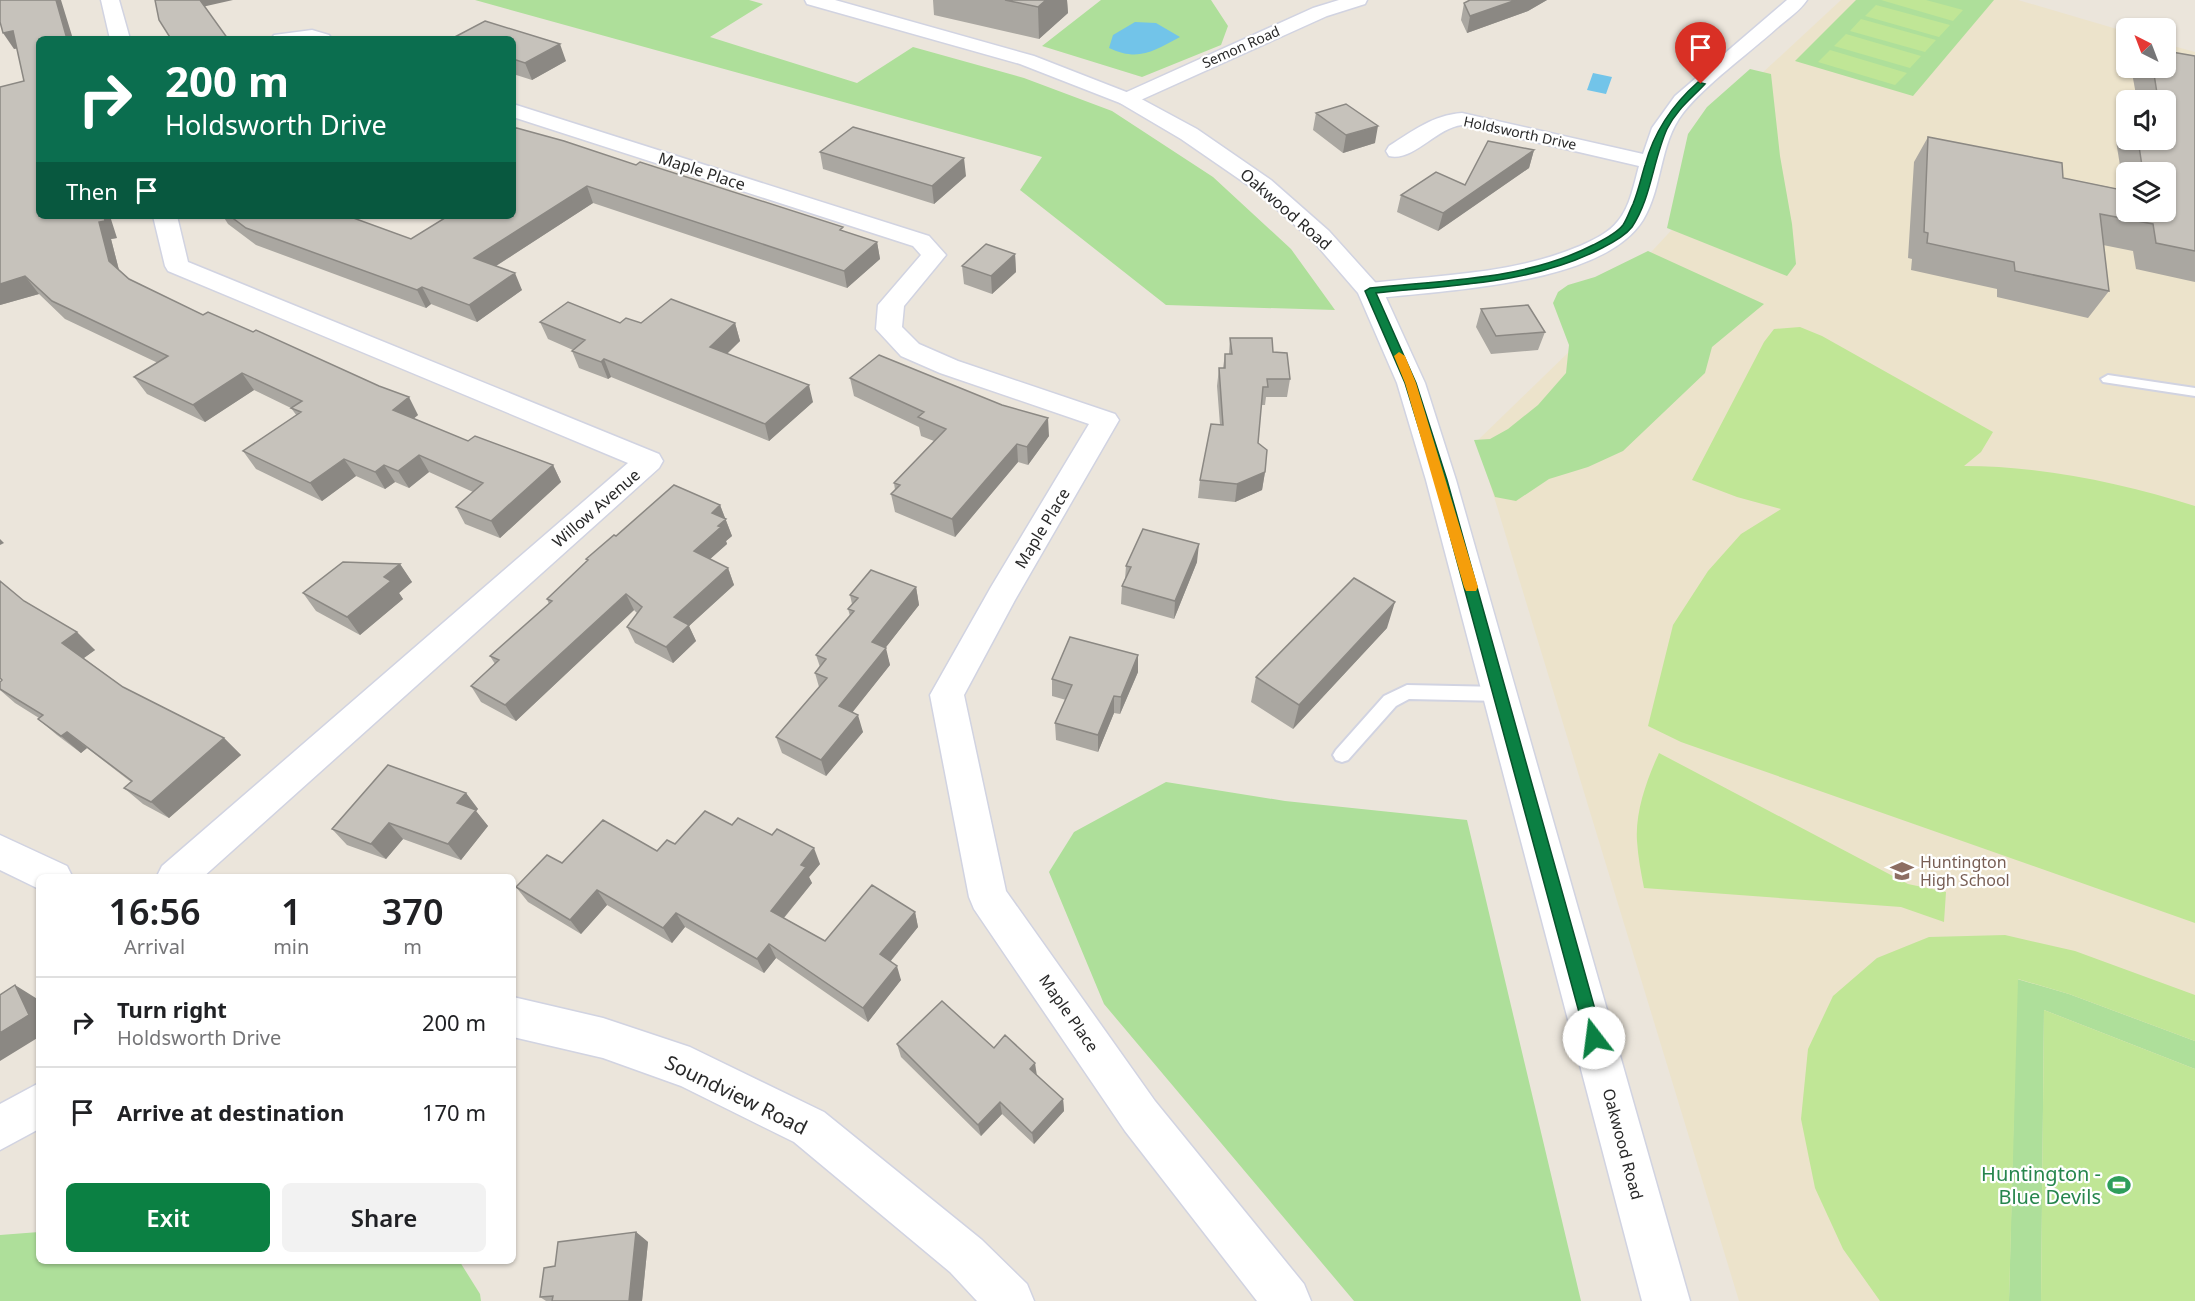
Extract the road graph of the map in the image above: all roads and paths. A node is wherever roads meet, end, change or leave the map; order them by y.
1 (110, 0) edge
2 (814, 0) edge
3 (1358, 0) edge
4 (1798, 0) edge
5 (119, 36) edge
6 (1127, 99) junction
7 (516, 111) edge
8 (1397, 151) dead end
9 (1650, 162) junction
10 (166, 219) edge
11 (1370, 291) junction
12 (2108, 379) dead end
13 (2195, 392) edge
14 (1501, 694) junction
15 (1342, 755) dead end
16 (0, 852) edge
17 (46, 874) edge
18 (180, 874) edge
19 (516, 1018) edge
20 (36, 1108) edge
21 (0, 1128) edge
22 (1010, 1301) edge
23 (1287, 1301) edge
24 (1666, 1301) edge

1 - 5 street
2 - 6 street, Oakwood Road
3 - 6 street, Semon Road
4 - 9 street
6 - 11 street, Oakwood Road
7 - 23 street, Maple Place
8 - 9 street, Holdsworth Drive
9 - 11 street
10 - 18 street, Willow Avenue
11 - 14 street, Oakwood Road
12 - 13 lane
14 - 15 lane
14 - 24 street, Oakwood Road
16 - 17 street
19 - 22 street, Soundview Road
20 - 21 street

